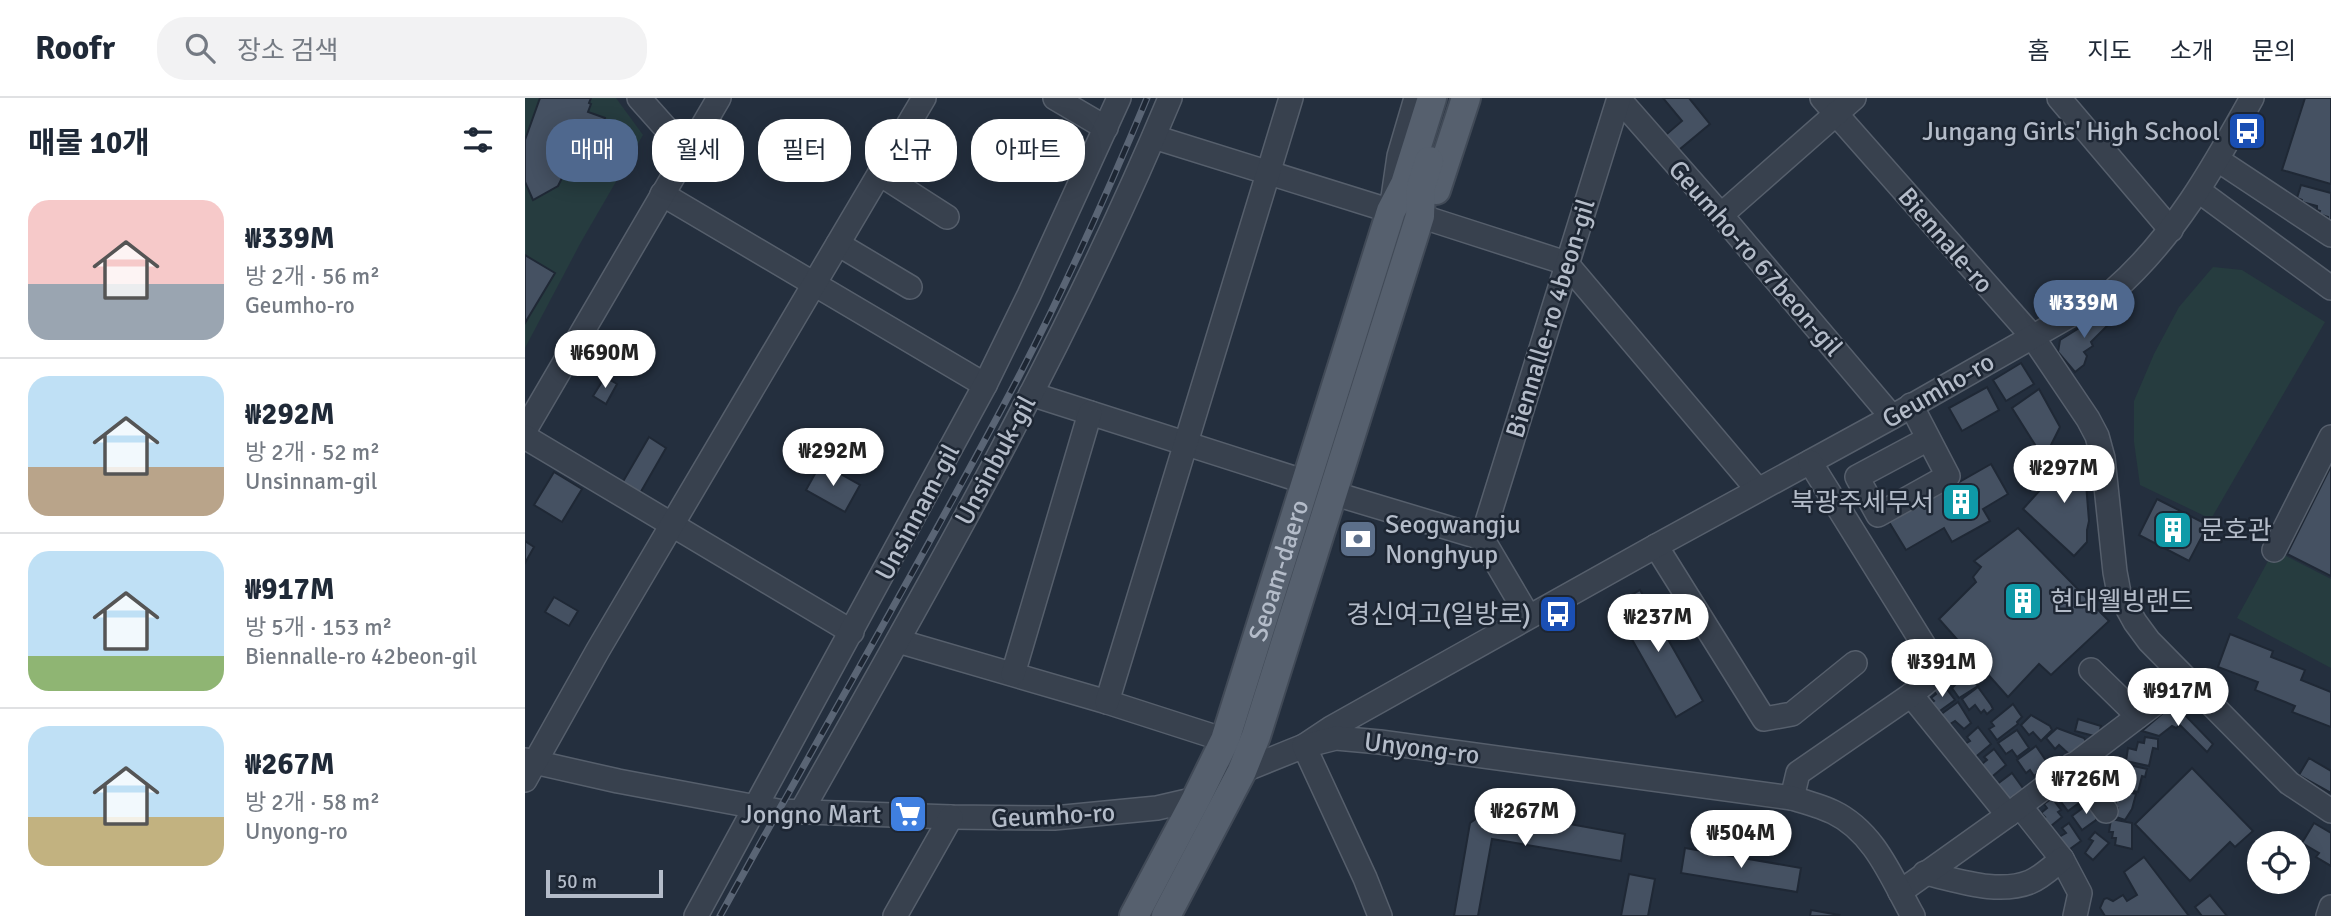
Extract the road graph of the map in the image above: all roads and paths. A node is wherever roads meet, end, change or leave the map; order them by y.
1 (639, 98) edge
2 (719, 98) edge
3 (924, 98) edge
4 (1055, 98) edge
5 (1119, 98) edge
6 (1170, 98) edge
7 (1291, 98) edge
8 (1416, 98) edge
9 (1432, 98) edge
10 (1448, 98) edge
11 (1466, 98) edge
12 (1854, 98) edge
13 (2059, 98) edge
14 (2252, 98) edge
15 (1619, 99) edge
16 (1828, 106) edge
17 (658, 119) edge
18 (707, 119) edge
19 (912, 119) edge
20 (1107, 128) junction
21 (1154, 137) junction
22 (2218, 160) junction
23 (1268, 174) junction
24 (669, 182) edge
25 (875, 182) edge
26 (892, 182) edge
27 (1413, 186) junction
28 (2199, 191) junction
29 (662, 194) junction
30 (1391, 211) junction
31 (1721, 215) junction
32 (1420, 216) junction
33 (947, 217) dead end
34 (2171, 230) junction
35 (2331, 235) edge
36 (838, 244) junction
37 (1566, 263) junction
38 (814, 285) junction
39 (910, 287) dead end
40 (2331, 288) edge
41 (2032, 336) junction
42 (985, 385) junction
43 (1031, 394) junction
44 (1902, 411) junction
45 (1090, 413) junction
46 (525, 430) edge
47 (525, 437) edge
48 (2331, 437) edge
49 (1928, 439) dead end
50 (1185, 443) junction
51 (1810, 462) junction
52 (1306, 482) junction
53 (1758, 490) junction
54 (1332, 493) junction
55 (673, 525) junction
56 (1482, 538) junction
57 (1656, 545) junction
58 (2274, 551) dead end
59 (1528, 617) junction
60 (852, 632) junction
61 (898, 641) junction
62 (1855, 663) dead end
63 (2091, 670) dead end
64 (1013, 674) junction
65 (2186, 681) junction
66 (1911, 695) junction
67 (1107, 702) junction
68 (2138, 716) junction
69 (1225, 740) junction
70 (1304, 746) junction
71 (2072, 765) junction
72 (528, 768) edge
73 (1242, 771) junction
74 (1792, 798) junction
75 (1196, 799) junction
76 (754, 807) junction
77 (2014, 811) junction
78 (2106, 811) dead end
79 (2331, 811) edge
80 (801, 812) junction
81 (951, 817) junction
82 (2062, 859) junction
83 (1925, 873) junction
84 (1900, 892) junction
85 (2331, 907) edge
86 (697, 916) edge
87 (895, 916) edge
88 (1134, 916) edge
89 (1166, 916) edge
90 (1380, 916) edge
91 (1913, 916) edge
92 (2075, 916) edge
93 (2328, 916) edge

1 - 17 street
2 - 18 street
3 - 19 street, Geumho-ro
4 - 20 street
5 - 20 street, Unsinnam-gil
6 - 21 street, Unsinbuk-gil
7 - 23 street
8 - 30 street, Seoam-daero
9 - 27 main road
10 - 27 main road
11 - 32 main road
12 - 16 street
13 - 34 street
14 - 22 street, Geumho-ro
15 - 31 street, Geumho-ro 67beon-gil
15 - 37 street, Biennalle-ro 4beon-gil
16 - 31 street
16 - 41 street, Biennale-ro
20 - 42 street, Unsinnam-gil
21 - 23 street
21 - 43 street, Unsinbuk-gil
22 - 28 street, Geumho-ro
22 - 35 street
23 - 30 street
23 - 50 street
24 - 29 street
25 - 36 street, Geumho-ro
26 - 33 street
27 - 30 main road, Seoam-daero
27 - 32 main road, Seoam-daero
28 - 34 street, Geumho-ro
28 - 40 street
29 - 38 street
29 - 46 street
30 - 52 main road, Seoam-daero
31 - 44 street, Geumho-ro 67beon-gil
32 - 37 street
32 - 54 main road, Seoam-daero
34 - 41 street, Geumho-ro
36 - 38 street, Geumho-ro
36 - 39 street
37 - 53 street
37 - 56 street, Biennalle-ro 4beon-gil
38 - 42 street
38 - 55 street, Geumho-ro
41 - 44 street, Geumho-ro
41 - 65 street, Biennale-ro
42 - 60 street, Unsinnam-gil
43 - 45 street
43 - 61 street, Unsinbuk-gil
44 - 49 street, Geumho-ro 67beon-gil
44 - 51 street, Geumho-ro
45 - 50 street
45 - 64 street
47 - 55 street
48 - 58 street
50 - 52 street
50 - 67 street
51 - 53 street, Geumho-ro
51 - 66 street
52 - 69 main road, Seoam-daero
53 - 57 street, Geumho-ro
54 - 56 street, Seoam-daero
54 - 73 main road, Seoam-daero
55 - 60 street
55 - 72 street, Geumho-ro
56 - 59 street
57 - 59 street, Geumho-ro
57 - 62 street
59 - 70 street, Geumho-ro
60 - 76 street, Unsinnam-gil
61 - 64 street
61 - 80 street, Unsinbuk-gil
63 - 68 street
64 - 67 street
65 - 68 street
65 - 79 street, Biennale-ro
66 - 74 street
66 - 77 street
67 - 69 street
68 - 71 street
69 - 75 main road, Seoam-daero
70 - 73 street, Geumho-ro
70 - 74 street, Unyong-ro
70 - 90 street
71 - 77 street
71 - 78 street
72 - 76 street, Geumho-ro
73 - 75 street, Geumho-ro
73 - 89 main road, Seoam-daero
74 - 84 street, Unyong-ro
75 - 81 street, Geumho-ro
75 - 88 main road, Seoam-daero
76 - 80 street, Geumho-ro
76 - 86 street, Unsinnam-gil
77 - 82 street
77 - 83 street
80 - 81 street, Geumho-ro
81 - 87 street
82 - 83 street
82 - 92 street
83 - 84 street
84 - 91 street, Unyong-ro
85 - 93 street

